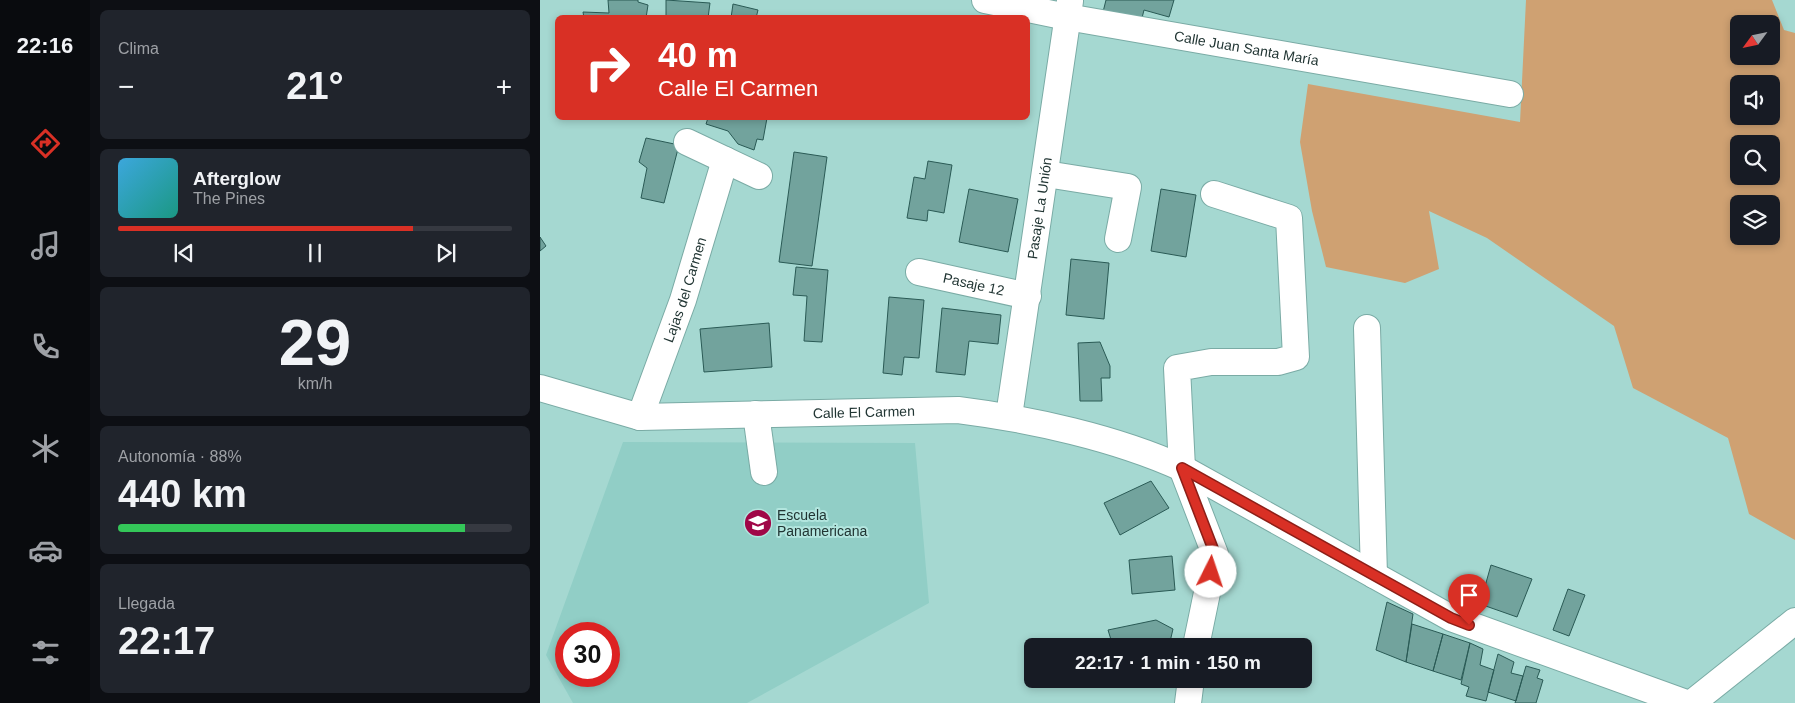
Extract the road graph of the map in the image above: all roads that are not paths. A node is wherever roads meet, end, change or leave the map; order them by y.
1 (985, 0) edge
2 (1068, 9) edge
3 (1510, 94) dead end
4 (687, 142) dead end
5 (725, 160) junction
6 (1046, 174) junction
7 (759, 176) dead end
8 (1214, 194) dead end
9 (1118, 240) dead end
10 (919, 272) dead end
11 (1028, 296) junction
12 (1367, 328) dead end
13 (540, 388) edge
14 (756, 414) junction
15 (1010, 416) junction
16 (640, 417) junction
17 (1182, 468) junction
18 (764, 472) dead end
19 (1374, 575) junction
20 (1795, 620) edge
21 (1198, 638) edge
22 (1190, 688) edge
23 (1188, 703) edge
24 (1686, 703) edge
25 (1692, 703) edge

1 - 2 street, Calle Juan Santa María
2 - 3 street, Calle Juan Santa María
2 - 6 street, Pasaje La Unión
4 - 5 street
5 - 7 street
5 - 16 street, Lajas del Carmen
6 - 9 street
6 - 11 street, Pasaje La Unión
8 - 17 street
10 - 11 street, Pasaje 12
11 - 15 street, Pasaje La Unión
12 - 19 street
13 - 16 street, Calle El Carmen
14 - 15 street, Calle El Carmen
14 - 16 street, Calle El Carmen
14 - 18 street
15 - 17 street, Calle El Carmen
17 - 19 street, Calle El Carmen
17 - 21 street
19 - 24 street, Calle El Carmen
20 - 25 street
22 - 23 street

